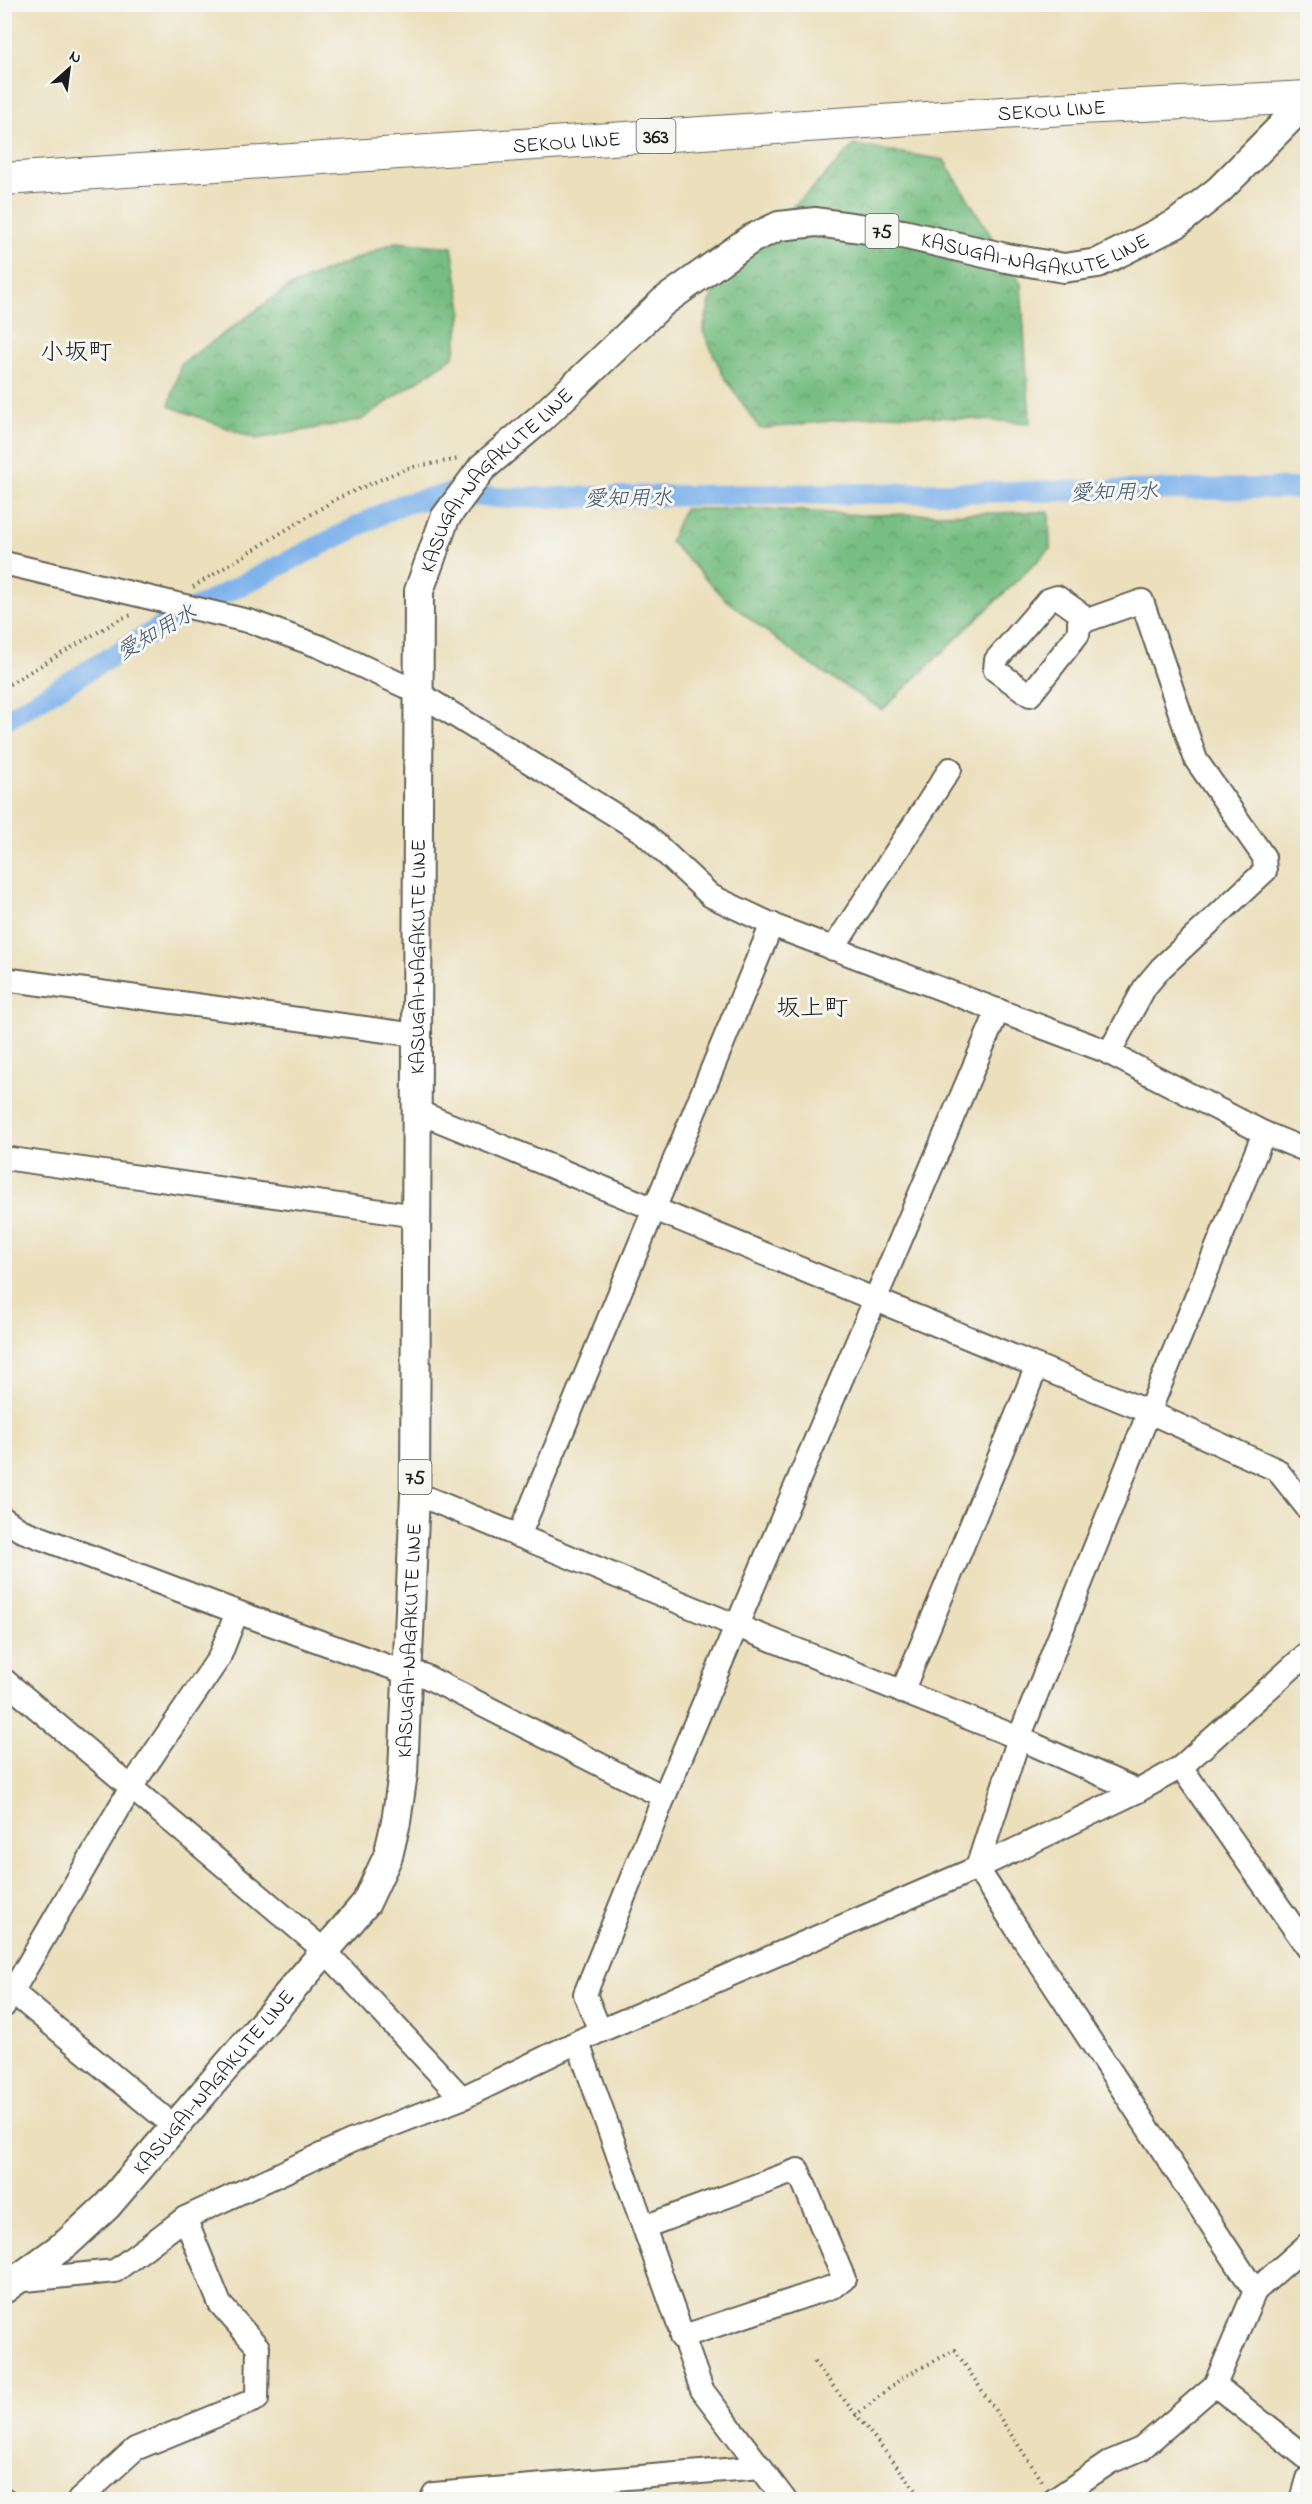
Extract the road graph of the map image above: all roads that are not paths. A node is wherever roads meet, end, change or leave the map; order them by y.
1 (1308, 98) edge
2 (4, 179) edge
3 (4, 563) edge
4 (1079, 623) dead end
5 (417, 692) junction
6 (950, 769) dead end
7 (772, 924) junction
8 (833, 949) junction
9 (4, 979) edge
10 (998, 1010) junction
11 (416, 1035) junction
12 (1109, 1053) junction
13 (416, 1111) junction
14 (1264, 1133) junction
15 (1308, 1151) edge
16 (4, 1158) edge
17 (653, 1209) junction
18 (417, 1216) junction
19 (874, 1301) junction
20 (1037, 1366) junction
21 (1149, 1412) junction
22 (415, 1493) junction
23 (1308, 1509) edge
24 (4, 1519) edge
25 (519, 1536) junction
26 (237, 1612) junction
27 (737, 1626) junction
28 (1308, 1653) edge
29 (407, 1672) junction
30 (4, 1680) edge
31 (902, 1692) junction
32 (1019, 1738) junction
33 (1181, 1767) junction
34 (132, 1786) junction
35 (1138, 1791) junction
36 (664, 1797) junction
37 (977, 1869) junction
38 (1308, 1948) edge
39 (326, 1952) junction
40 (7, 1994) edge
41 (600, 2031) junction
42 (578, 2043) junction
43 (462, 2098) junction
44 (175, 2127) junction
45 (185, 2218) junction
46 (644, 2227) junction
47 (1308, 2244) edge
48 (8, 2286) edge
49 (1256, 2291) junction
50 (681, 2337) junction
51 (1215, 2385) junction
52 (1308, 2459) edge
53 (760, 2467) junction
54 (1308, 2478) edge
55 (79, 2499) edge
56 (431, 2499) edge
57 (785, 2499) edge
58 (1054, 2499) edge
59 (1302, 2499) edge

1 - 2 highway, SEKOU LINE / 363
1 - 5 main road, KASUGAI-NAGAKUTE LINE / 75
3 - 5 street
4 - 12 street
5 - 7 street
5 - 11 main road, KASUGAI-NAGAKUTE LINE / 75
6 - 8 street
7 - 8 street
7 - 17 street
8 - 10 street
9 - 11 street
10 - 12 street
10 - 19 street
11 - 13 main road, KASUGAI-NAGAKUTE LINE / 75
12 - 14 street
13 - 17 street
13 - 18 main road, KASUGAI-NAGAKUTE LINE / 75
14 - 15 street
14 - 21 street
16 - 18 street
17 - 19 street
17 - 25 street
18 - 22 main road, KASUGAI-NAGAKUTE LINE / 75
19 - 20 street
19 - 27 street
20 - 21 street
20 - 31 street
21 - 23 street
21 - 32 street
22 - 25 street
22 - 29 main road, KASUGAI-NAGAKUTE LINE / 75
24 - 26 street
25 - 27 street
26 - 29 street
26 - 34 street
27 - 31 street
27 - 36 street
28 - 33 street
29 - 36 street
29 - 39 main road, KASUGAI-NAGAKUTE LINE / 75
30 - 34 street
31 - 32 street
32 - 35 street
32 - 37 street
33 - 35 street
33 - 38 street
34 - 39 street
34 - 40 street
35 - 37 street
36 - 41 street
37 - 41 street
37 - 49 street
39 - 43 street
39 - 44 main road, KASUGAI-NAGAKUTE LINE / 75
40 - 44 street
41 - 42 street
42 - 43 street
42 - 46 street
43 - 45 street
44 - 48 main road, KASUGAI-NAGAKUTE LINE / 75
45 - 48 street
45 - 55 street
46 - 50 street
46 - 50 street
47 - 49 street
49 - 51 street
50 - 53 street
51 - 52 street
51 - 58 street
53 - 56 street
53 - 57 street
54 - 59 street

